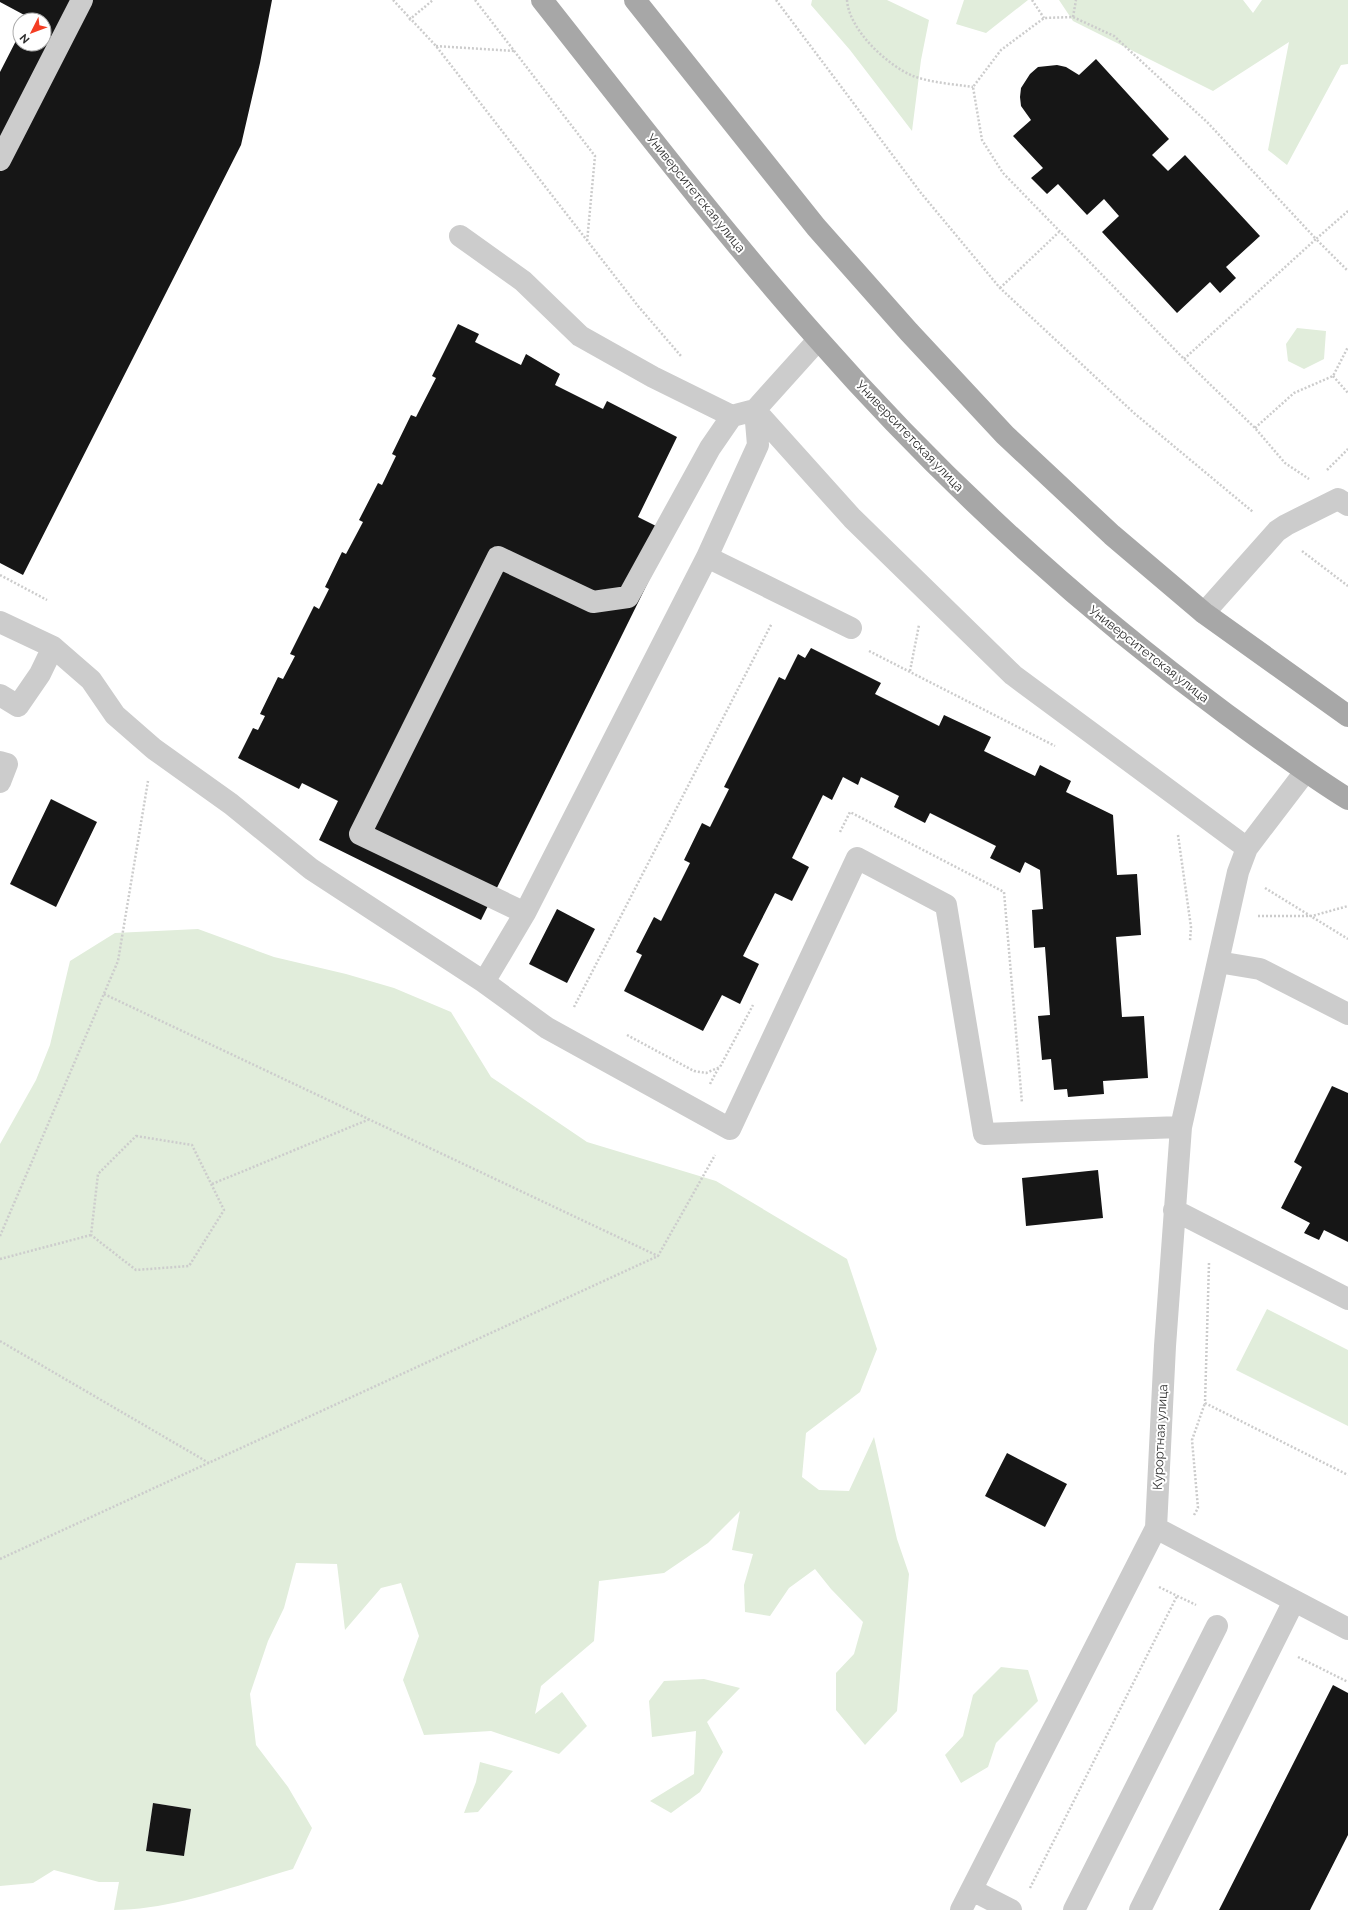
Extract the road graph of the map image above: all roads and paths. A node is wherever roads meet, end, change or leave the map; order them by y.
1 (81, 0) edge
2 (433, 0) edge
3 (475, 0) edge
4 (542, 0) edge
5 (635, 0) edge
6 (776, 0) edge
7 (847, 0) edge
8 (1032, 0) edge
9 (1076, 0) edge
10 (1073, 17) junction
11 (1044, 18) junction
12 (409, 20) dead end
13 (436, 46) dead end
14 (515, 51) junction
15 (974, 87) junction
16 (0, 160) edge
17 (1348, 211) edge
18 (1059, 232) junction
19 (460, 236) dead end
20 (1316, 239) junction
21 (587, 242) dead end
22 (1348, 271) edge
23 (1000, 288) junction
24 (818, 340) junction
25 (1348, 347) edge
26 (1184, 359) junction
27 (1332, 376) junction
28 (1348, 392) edge
29 (755, 410) junction
30 (732, 416) junction
31 (1255, 428) junction
32 (1343, 502) edge
33 (1277, 531) junction
34 (707, 557) junction
35 (0, 575) edge
36 (1348, 586) edge
37 (926, 590) junction
38 (47, 600) dead end
39 (1204, 613) junction
40 (776, 621) dead end
41 (0, 622) edge
42 (851, 628) dead end
43 (53, 647) junction
44 (862, 647) dead end
45 (910, 671) junction
46 (0, 695) edge
47 (1348, 716) edge
48 (1057, 747) dead end
49 (154, 749) junction
50 (0, 762) edge
51 (1305, 772) junction
52 (0, 782) edge
53 (1348, 799) edge
54 (840, 833) dead end
55 (1177, 834) dead end
56 (1246, 848) junction
57 (1348, 906) edge
58 (525, 913) junction
59 (1258, 916) dead end
60 (1189, 948) dead end
61 (1218, 962) junction
62 (484, 982) junction
63 (104, 994) junction
64 (755, 1000) dead end
65 (580, 1010) dead end
66 (1348, 1014) edge
67 (620, 1032) dead end
68 (1023, 1109) dead end
69 (370, 1119) junction
70 (1181, 1127) junction
71 (730, 1129) junction
72 (212, 1184) junction
73 (1174, 1210) junction
74 (91, 1235) junction
75 (0, 1236) edge
76 (658, 1256) junction
77 (0, 1259) edge
78 (1348, 1298) edge
79 (0, 1341) edge
80 (210, 1463) junction
81 (1156, 1528) junction
82 (0, 1559) edge
83 (1177, 1596) dead end
84 (1294, 1601) junction
85 (1217, 1626) dead end
86 (1348, 1629) edge
87 (1029, 1889) dead end
88 (972, 1890) junction
89 (961, 1910) edge
90 (1011, 1910) edge
91 (1074, 1910) edge
92 (1140, 1910) edge

1 - 16 street
2 - 12 path
3 - 14 path
4 - 24 main road, Университетская улица
5 - 39 main road
6 - 23 path
7 - 15 path
8 - 11 path
9 - 10 path
10 - 11 path
10 - 20 path
11 - 15 path
13 - 14 path
14 - 21 path
15 - 18 path
17 - 20 path
18 - 23 path
18 - 26 path
19 - 30 street
20 - 22 path
20 - 26 path
23 - 33 path
24 - 29 street
24 - 51 main road, Университетская улица
25 - 27 path
26 - 31 path
27 - 28 path
27 - 31 path
29 - 30 street
29 - 34 street
29 - 37 street
30 - 58 street
31 - 32 path
32 - 33 street
33 - 36 path
33 - 39 street
34 - 42 street
34 - 58 street
35 - 38 path
37 - 45 path
37 - 56 street
39 - 47 main road
40 - 65 path
41 - 43 street
43 - 46 street
43 - 49 street
44 - 45 path
45 - 48 path
49 - 62 street
49 - 63 path
50 - 52 street
51 - 53 main road, Университетская улица
51 - 56 street, Курортная улица
54 - 68 path
55 - 60 path
56 - 61 street, Курортная улица
57 - 59 path
58 - 62 street
61 - 66 street
61 - 70 street, Курортная улица
62 - 71 street
63 - 69 path
63 - 75 path
64 - 67 path
69 - 72 path
69 - 76 path
70 - 71 street
70 - 73 street, Курортная улица
71 - 76 path
72 - 74 path
72 - 74 path
73 - 78 street
73 - 81 street, Курортная улица
74 - 77 path
76 - 80 path
79 - 80 path
80 - 82 path
81 - 84 street
81 - 88 street
83 - 87 path
84 - 86 street
84 - 92 street
85 - 91 street
88 - 89 street
88 - 90 street

